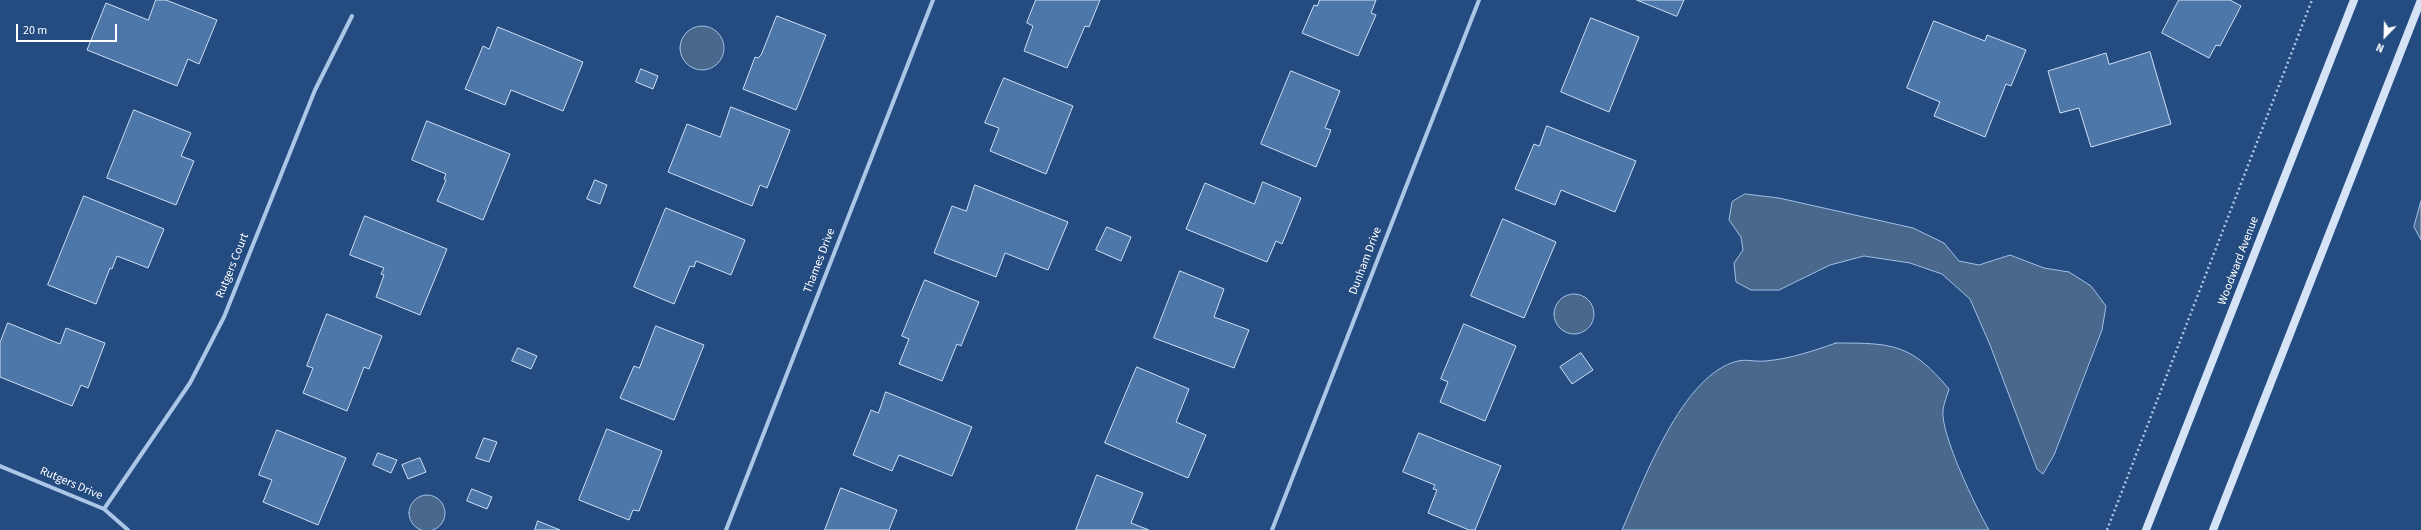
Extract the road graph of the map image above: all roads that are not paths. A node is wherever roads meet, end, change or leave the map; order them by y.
1 (933, 0) edge
2 (1479, 0) edge
3 (2354, 0) edge
4 (2421, 0) edge
5 (352, 16) dead end
6 (0, 466) edge
7 (104, 509) junction
8 (128, 530) edge
9 (726, 530) edge
10 (1272, 530) edge
11 (2146, 530) edge
12 (2213, 530) edge

1 - 9 street, Thames Drive
2 - 10 street, Dunham Drive
3 - 11 street, Woodward Avenue
4 - 12 street
5 - 7 street, Rutgers Court
6 - 7 street, Rutgers Drive
7 - 8 street, Rutgers Drive

